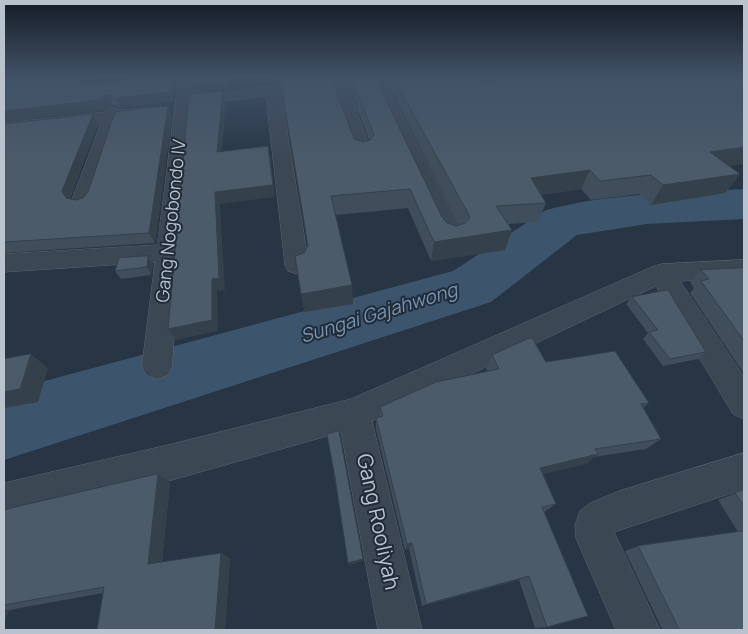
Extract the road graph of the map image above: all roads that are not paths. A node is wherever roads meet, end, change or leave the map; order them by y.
1 (170, 107) edge
2 (183, 107) edge
3 (275, 107) edge
4 (348, 107) edge
5 (386, 107) edge
6 (112, 114) junction
7 (5, 130) edge
8 (362, 153) edge
9 (82, 202) edge
10 (452, 235) edge
11 (169, 253) junction
12 (4, 263) edge
13 (297, 265) edge
14 (744, 269) edge
15 (661, 273) junction
16 (157, 366) dead end
17 (744, 404) edge
18 (354, 414) junction
19 (744, 472) edge
20 (4, 502) edge
21 (400, 630) edge
22 (638, 630) edge

1 - 6 street
2 - 11 street, Gang Nogobondo IV
3 - 13 street
4 - 8 street
5 - 10 street
6 - 7 street
6 - 9 street
11 - 12 street
11 - 16 street, Gang Nogobondo IV
14 - 15 street
15 - 17 street
15 - 18 street
18 - 20 street
18 - 21 street, Gang Rooliyah
19 - 22 street

